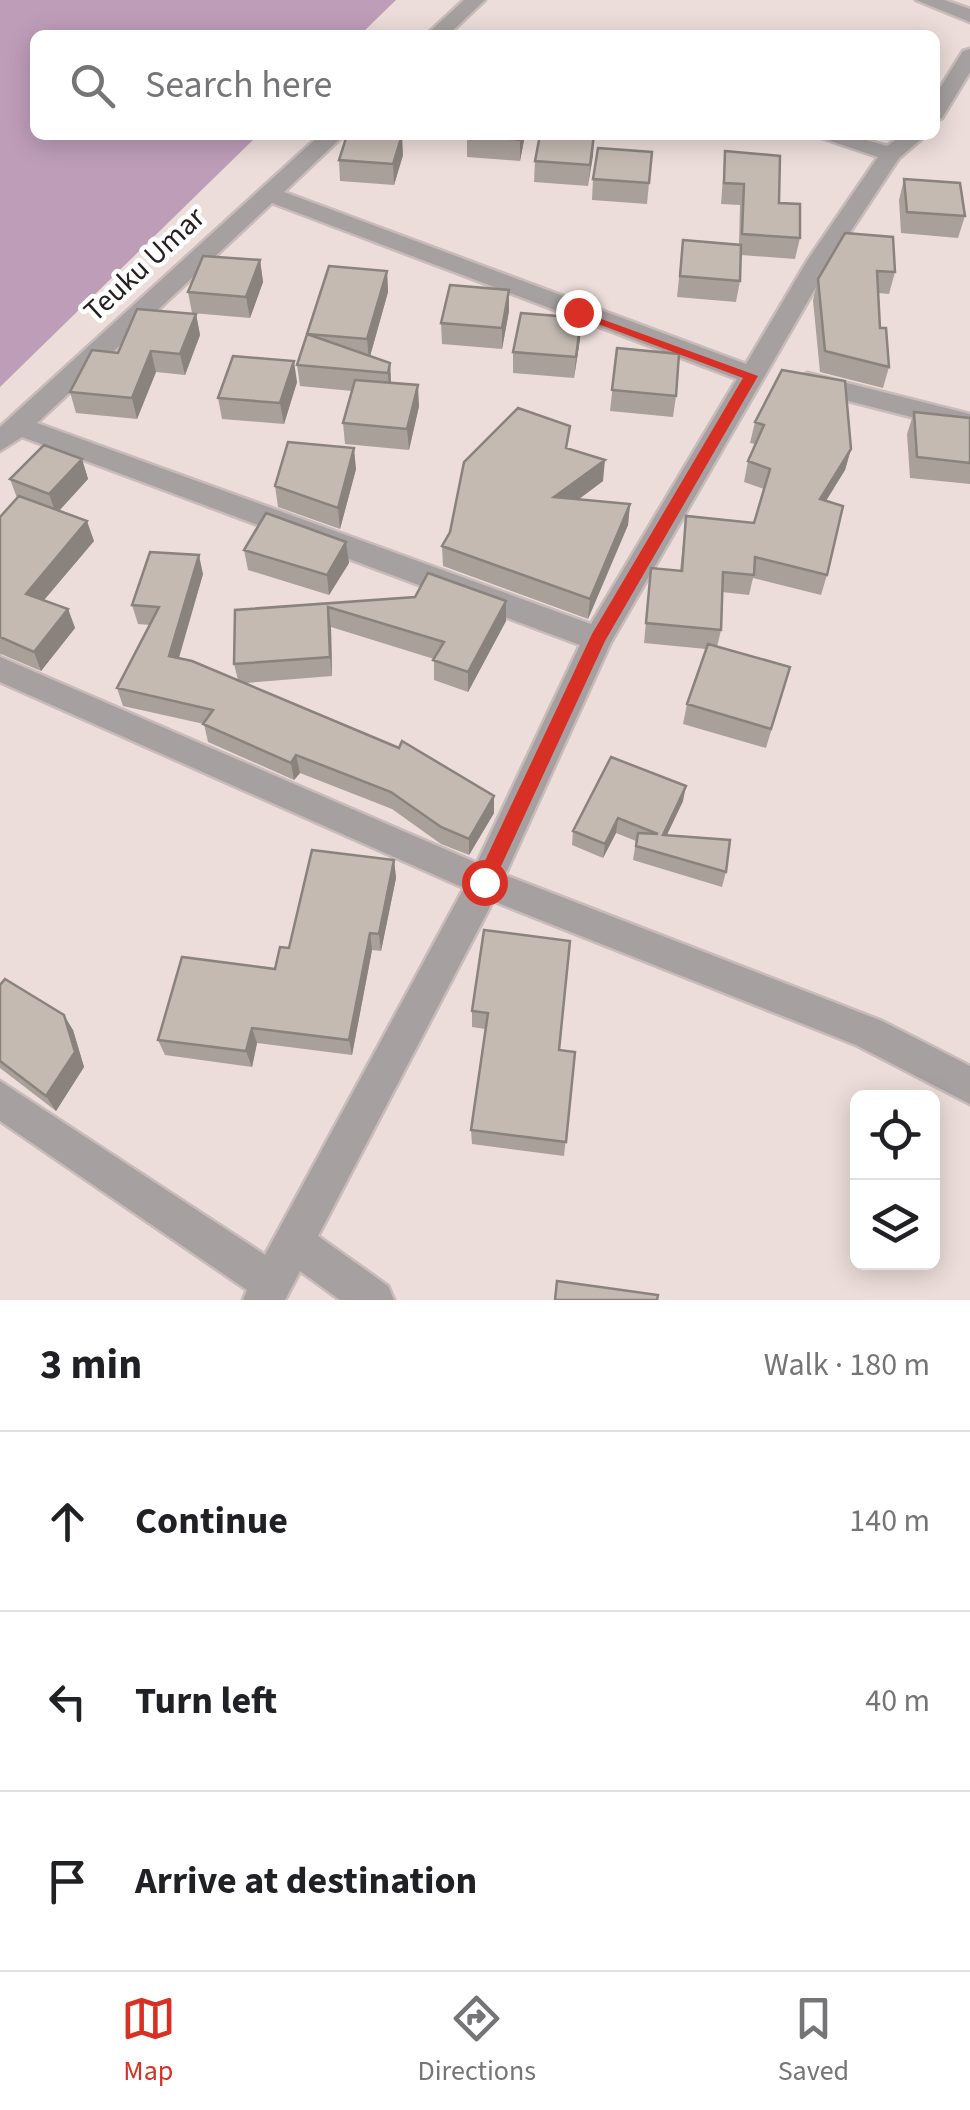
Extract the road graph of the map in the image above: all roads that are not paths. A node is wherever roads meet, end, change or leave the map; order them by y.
1 (476, 0) edge
2 (926, 0) edge
3 (970, 16) edge
4 (441, 30) edge
5 (970, 55) edge
6 (940, 106) edge
7 (327, 140) edge
8 (842, 140) edge
9 (909, 140) edge
10 (891, 154) junction
11 (268, 194) junction
12 (754, 372) junction
13 (970, 423) edge
14 (9, 433) edge
15 (598, 639) junction
16 (0, 670) edge
17 (484, 882) junction
18 (970, 1086) edge
19 (0, 1098) edge
20 (293, 1242) junction
21 (268, 1292) edge
22 (374, 1300) edge

1 - 4 street
2 - 3 street
5 - 6 street
7 - 11 street, Teuku Umar
8 - 10 street
9 - 10 street
10 - 12 street
11 - 12 street
11 - 14 street, Teuku Umar
12 - 13 street
12 - 15 street
14 - 15 street
15 - 17 street
16 - 17 street
17 - 18 street
17 - 20 street
19 - 21 street
20 - 21 street
20 - 22 street

